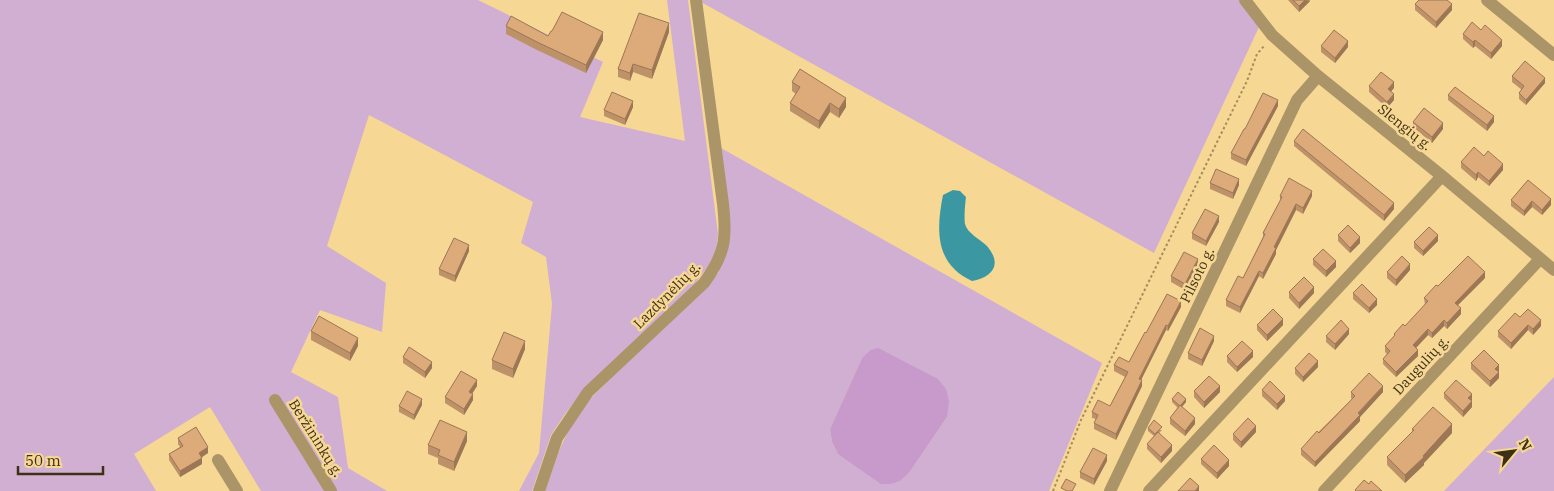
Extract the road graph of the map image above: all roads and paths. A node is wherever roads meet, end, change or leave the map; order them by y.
1 (696, 0) edge
2 (1245, 0) edge
3 (1487, 0) edge
4 (1272, 35) junction
5 (1554, 55) edge
6 (1318, 76) junction
7 (1442, 176) junction
8 (1540, 259) junction
9 (1554, 270) edge
10 (275, 400) dead end
11 (218, 460) dead end
12 (236, 491) edge
13 (331, 491) edge
14 (539, 491) edge
15 (1053, 491) edge
16 (1110, 491) edge
17 (1149, 491) edge
18 (1324, 491) edge

1 - 14 street, Lazdynėlių g.
2 - 4 street, Slengių g.
3 - 5 street
4 - 6 street, Slengių g.
4 - 15 path
6 - 7 street, Slengių g.
6 - 16 street, Pilsoto g.
7 - 8 street, Slengių g.
7 - 17 street
8 - 9 street, Slengių g.
8 - 18 street, Daugulių g.
10 - 13 street, Beržininkų g.
11 - 12 street

